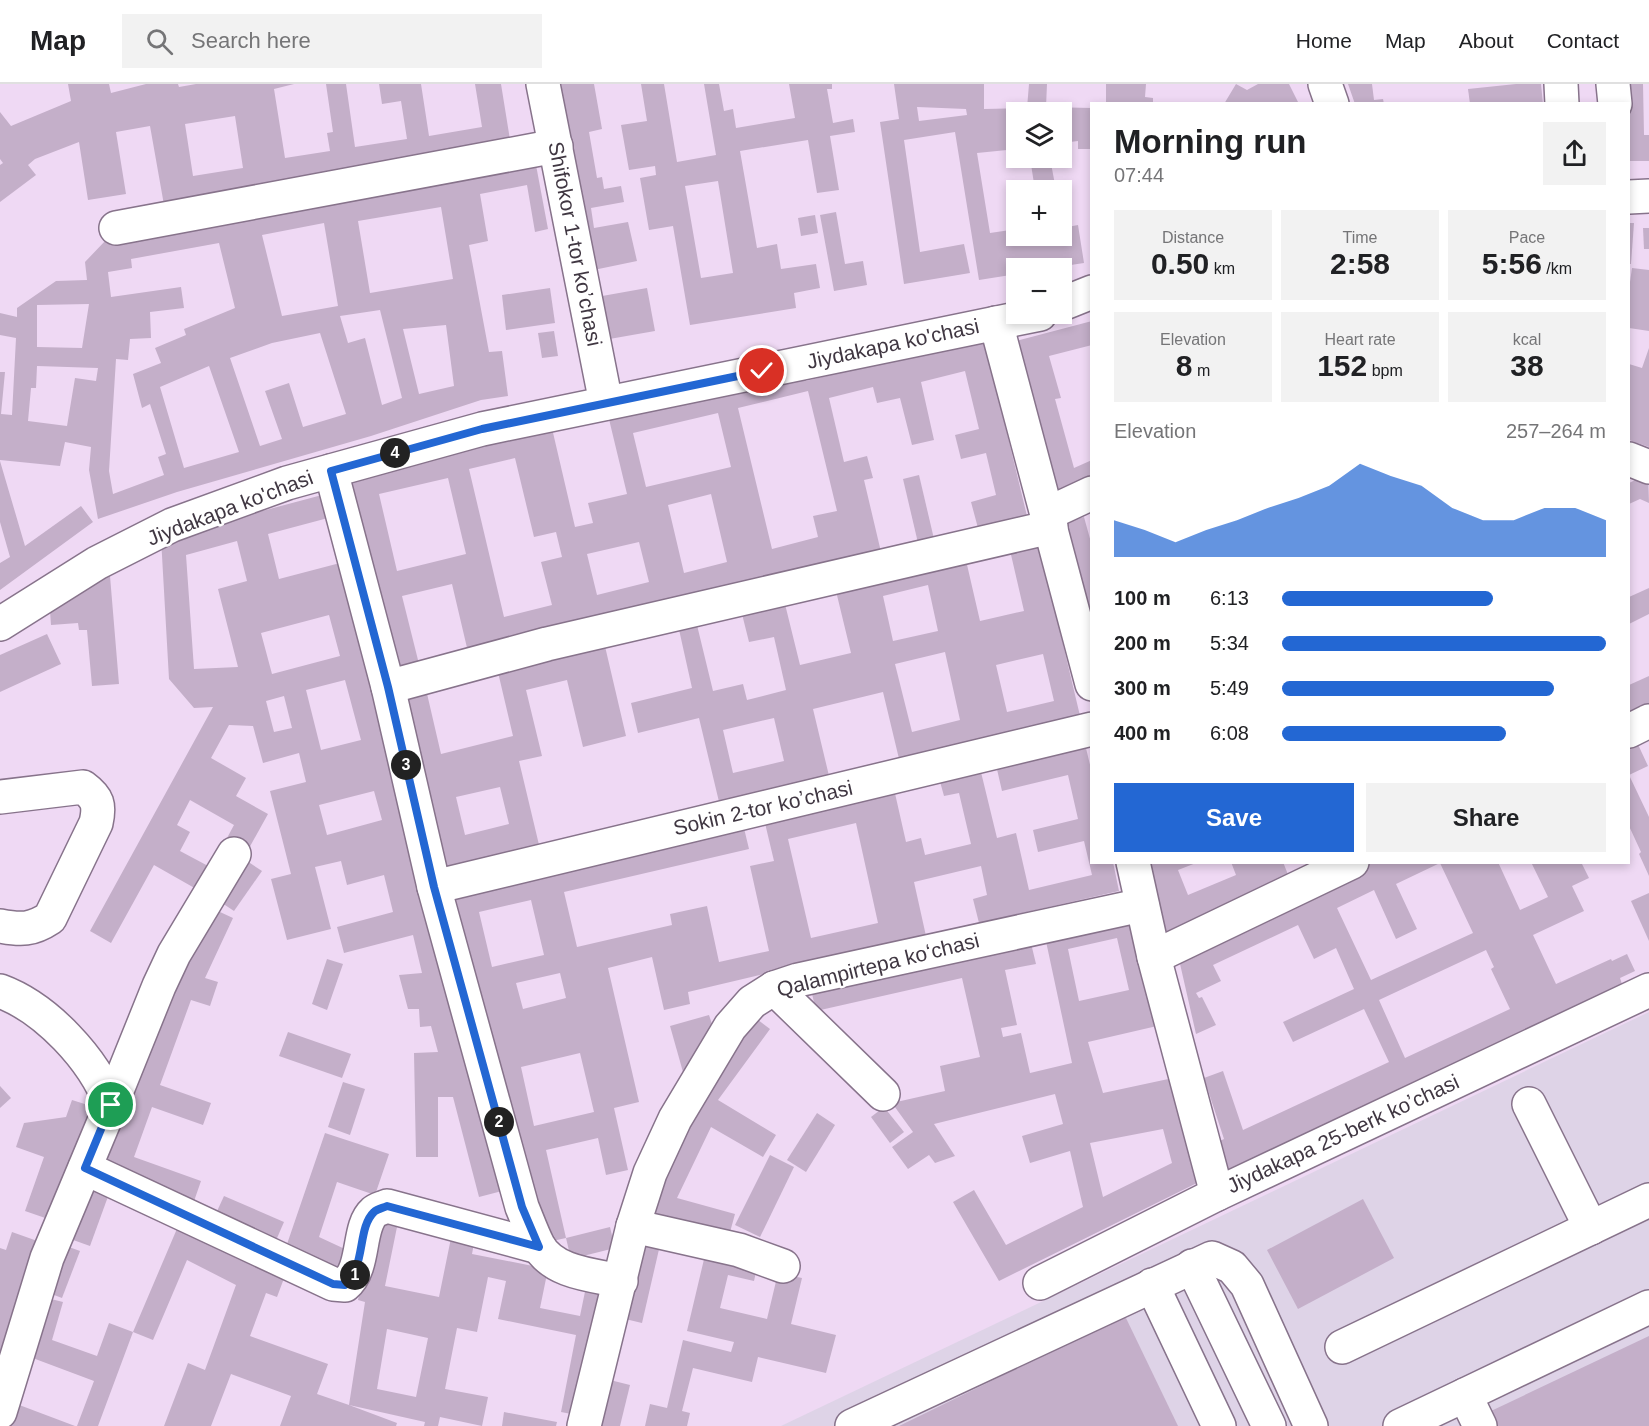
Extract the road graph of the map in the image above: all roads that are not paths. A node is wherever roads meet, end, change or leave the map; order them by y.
1 (543, 84) edge
2 (1325, 84) edge
3 (1560, 84) edge
4 (1613, 84) edge
5 (1331, 102) edge
6 (1562, 102) edge
7 (1615, 102) edge
8 (556, 146) junction
9 (1649, 196) edge
10 (1630, 197) edge
11 (116, 228) dead end
12 (1090, 293) edge
13 (1072, 300) edge
14 (1006, 321) edge
15 (996, 323) junction
16 (606, 403) junction
17 (331, 471) junction
18 (1090, 494) edge
19 (1049, 520) junction
20 (0, 624) edge
21 (1090, 676) edge
22 (388, 687) junction
23 (1649, 721) edge
24 (1090, 729) edge
25 (1630, 730) edge
26 (0, 797) edge
27 (234, 854) dead end
28 (1132, 864) edge
29 (1348, 864) edge
30 (434, 887) junction
31 (1142, 905) junction
32 (0, 926) edge
33 (1154, 957) junction
34 (774, 988) junction
35 (1649, 990) edge
36 (0, 991) edge
37 (883, 1094) dead end
38 (1529, 1104) dead end
39 (111, 1105) junction
40 (85, 1168) junction
41 (1217, 1194) junction
42 (1649, 1200) edge
43 (633, 1226) junction
44 (1591, 1228) junction
45 (539, 1247) junction
46 (783, 1266) dead end
47 (1192, 1266) junction
48 (621, 1281) junction
49 (1040, 1283) dead end
50 (1152, 1285) junction
51 (1649, 1307) edge
52 (1342, 1347) dead end
53 (1465, 1395) junction
54 (0, 1412) edge
55 (584, 1426) edge
56 (852, 1426) edge
57 (1219, 1426) edge
58 (1269, 1426) edge
59 (1311, 1426) edge
60 (1400, 1426) edge
61 (1480, 1426) edge

1 - 8 street, Shifokor 1-tor koʼchasi
2 - 5 street
3 - 6 street
4 - 7 street
8 - 11 street
8 - 16 street, Shifokor 1-tor koʼchasi
9 - 10 street
12 - 13 street
14 - 15 street, Jiydakapa ko'chasi
15 - 16 street, Jiydakapa ko'chasi
15 - 19 street
16 - 17 street, Jiydakapa ko'chasi
17 - 20 street, Jiydakapa ko'chasi
17 - 22 street
18 - 19 street
19 - 21 street
19 - 22 street
22 - 30 street
23 - 25 street
24 - 30 street, Sokin 2-tor koʼchasi
26 - 32 street
27 - 39 street
28 - 31 street
29 - 33 street
30 - 45 street
31 - 33 street
31 - 34 street, Qalampirtepa koʻchasi
33 - 41 street
34 - 37 street
34 - 43 street, Qalampirtepa koʻchasi
35 - 41 street, Jiydakapa 25-berk koʼchasi
36 - 39 street
38 - 44 street
39 - 40 street
40 - 45 street
40 - 54 street
41 - 49 street, Jiydakapa 25-berk koʼchasi
42 - 44 street
43 - 46 street
43 - 48 street, Qalampirtepa koʻchasi
44 - 52 street
45 - 48 street
47 - 50 street
47 - 58 street
47 - 59 street
48 - 55 street, Qalampirtepa koʻchasi
50 - 56 street
50 - 57 street
51 - 53 street
53 - 60 street
53 - 61 street

